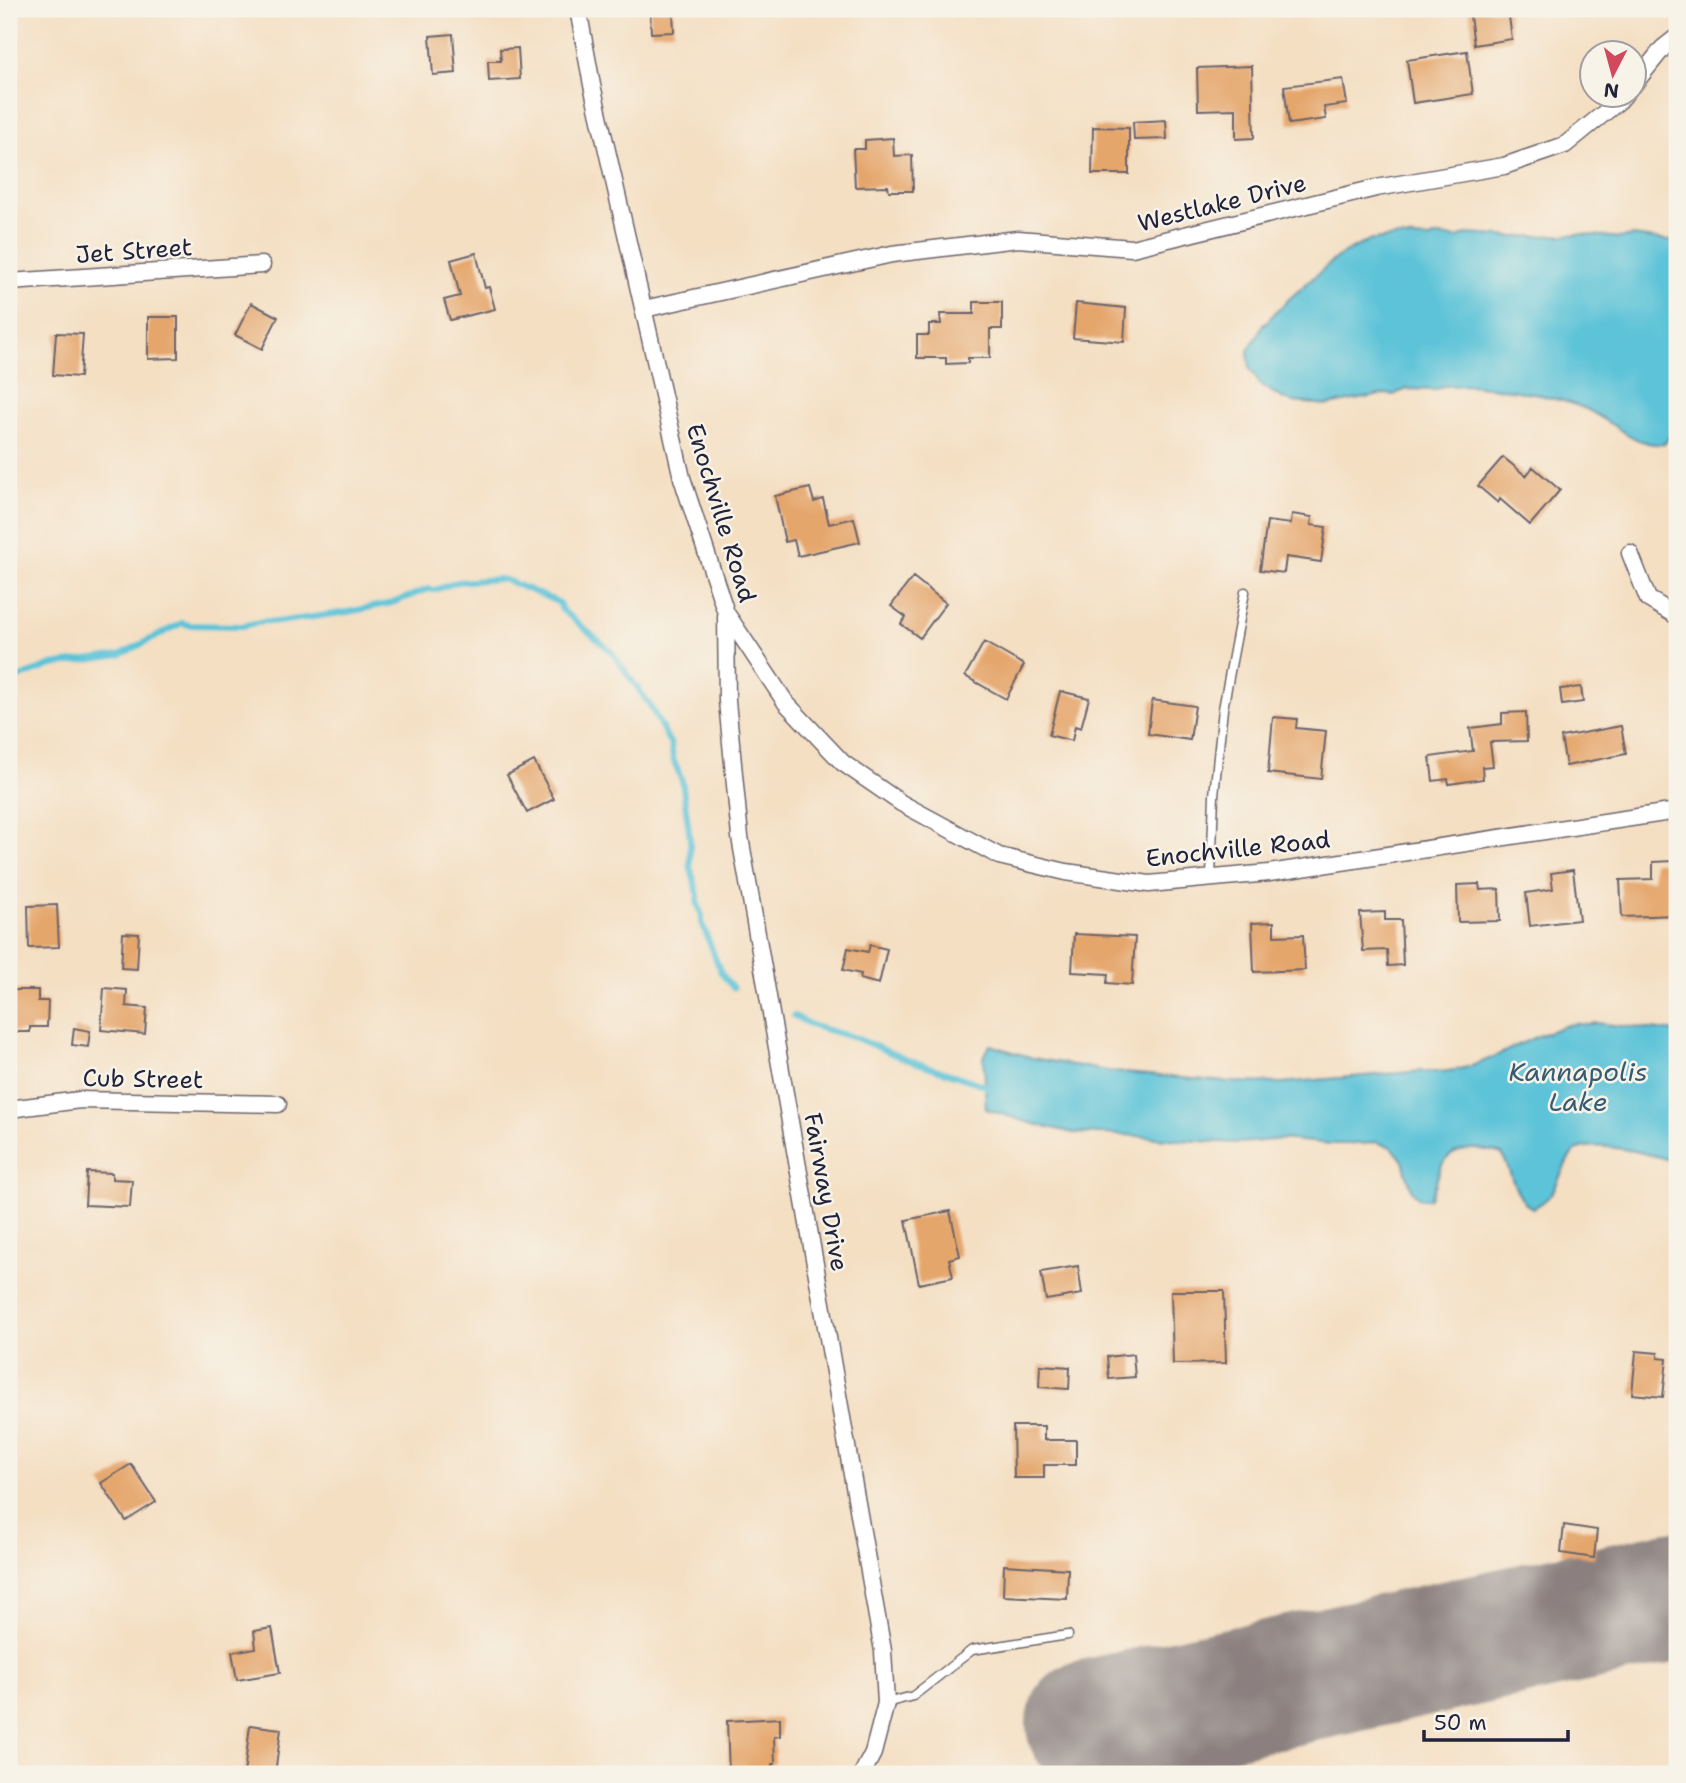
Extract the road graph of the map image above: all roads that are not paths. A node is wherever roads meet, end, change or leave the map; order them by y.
1 (578, 9) edge
2 (1677, 37) edge
3 (1648, 66) edge
4 (1610, 108) edge
5 (262, 265) dead end
6 (9, 282) edge
7 (644, 309) junction
8 (1630, 553) dead end
9 (1245, 592) dead end
10 (726, 613) junction
11 (1677, 617) edge
12 (1677, 811) edge
13 (1210, 878) junction
14 (278, 1104) dead end
15 (9, 1109) edge
16 (1068, 1635) dead end
17 (886, 1703) junction
18 (862, 1774) edge

1 - 7 street, Enochville Road
2 - 3 street
4 - 7 street, Westlake Drive
5 - 6 street, Jet Street
7 - 10 street, Enochville Road
8 - 11 street
9 - 13 lane
10 - 13 street, Enochville Road
10 - 17 street, Fairway Drive
12 - 13 street, Enochville Road
14 - 15 street, Cub Street
16 - 17 lane
17 - 18 street, Fairway Drive

